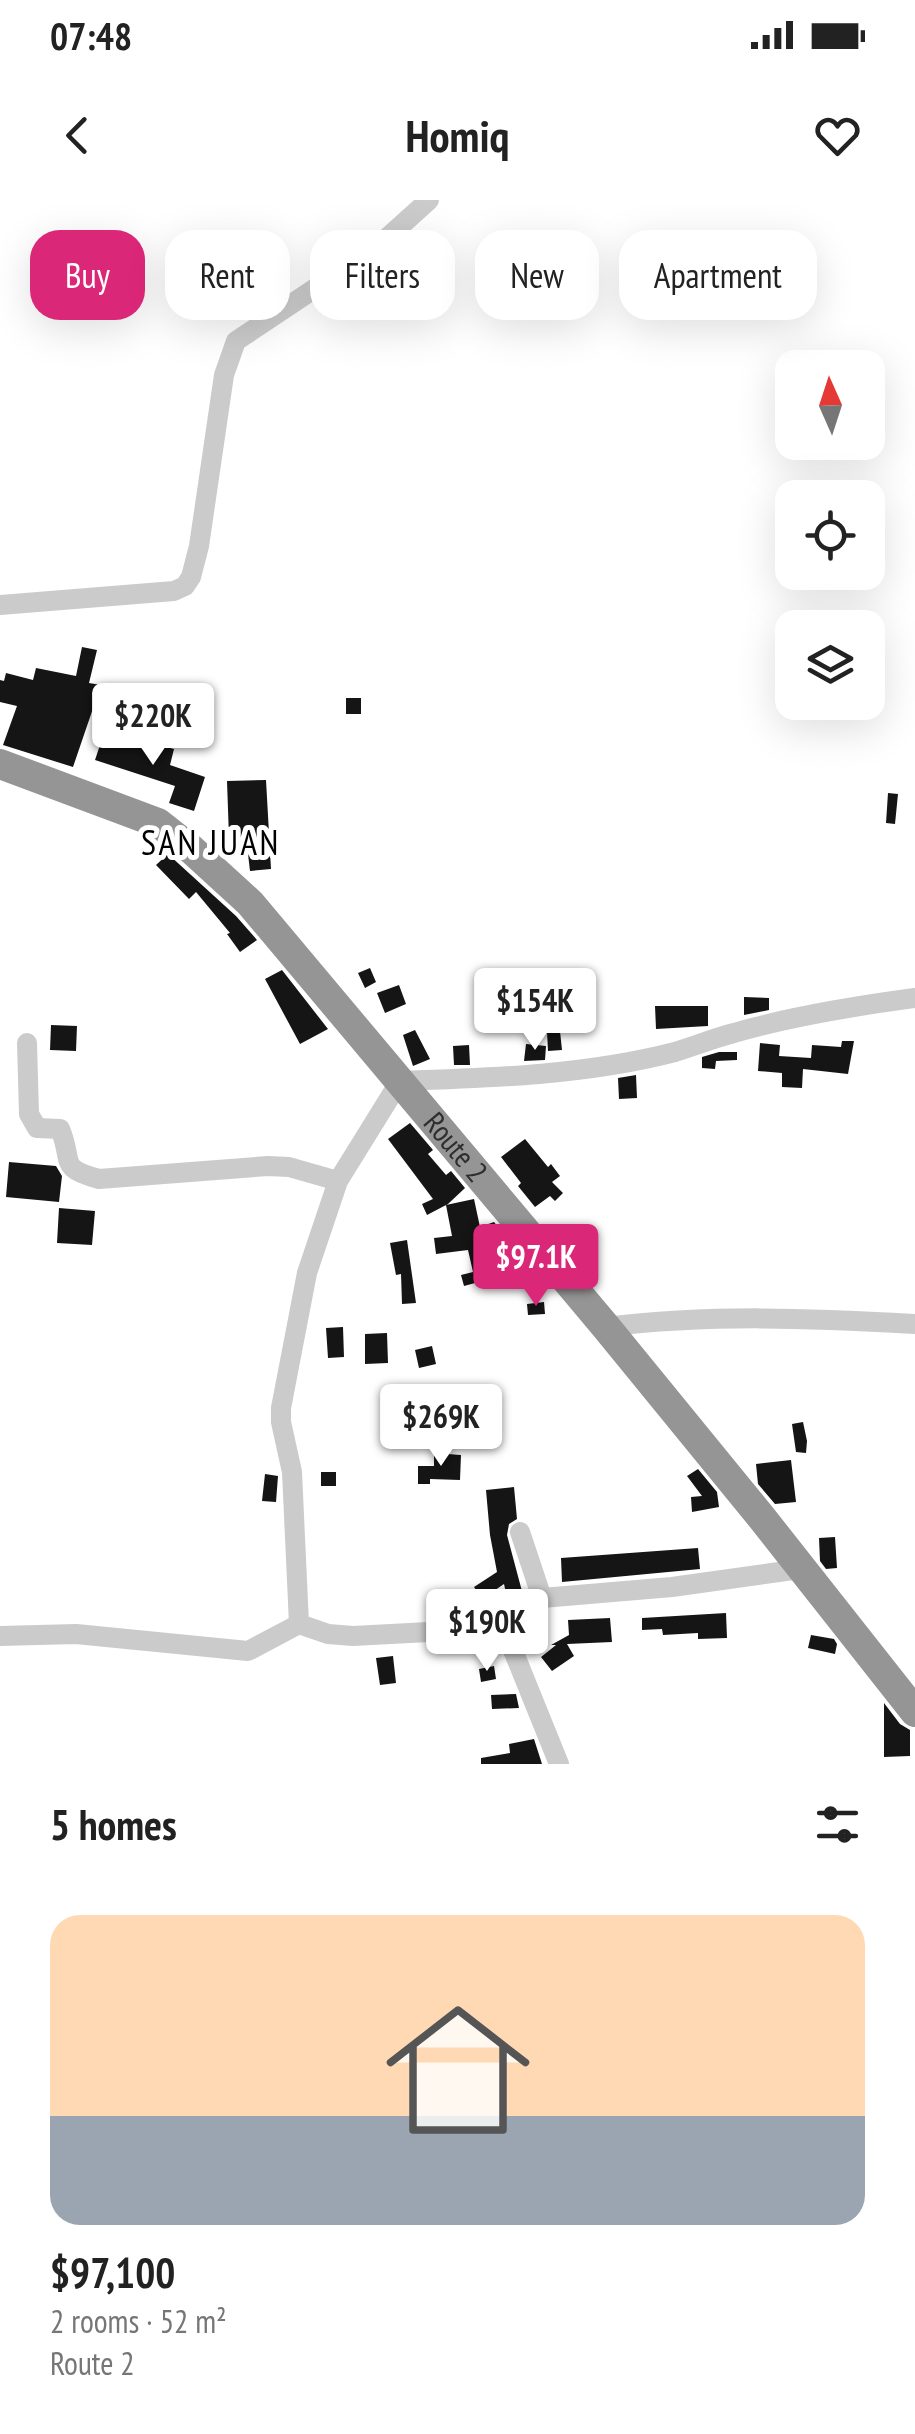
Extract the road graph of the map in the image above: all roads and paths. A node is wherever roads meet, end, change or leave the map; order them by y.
1 (429, 200) edge
2 (0, 605) edge
3 (0, 764) edge
4 (915, 998) edge
5 (27, 1043) dead end
6 (410, 1093) junction
7 (338, 1181) junction
8 (915, 1324) edge
9 (606, 1327) junction
10 (520, 1532) dead end
11 (800, 1569) junction
12 (542, 1598) junction
13 (299, 1624) junction
14 (504, 1628) junction
15 (0, 1636) edge
16 (915, 1712) edge
17 (559, 1764) edge

1 - 2 street
3 - 6 highway, Route 2
4 - 6 street
5 - 7 street
6 - 7 street
6 - 9 highway, Route 2
7 - 13 street
8 - 9 street
9 - 11 highway, Route 2
10 - 12 street
11 - 12 street
11 - 16 highway, Route 2
12 - 14 street
13 - 14 street
13 - 15 street
14 - 17 street

